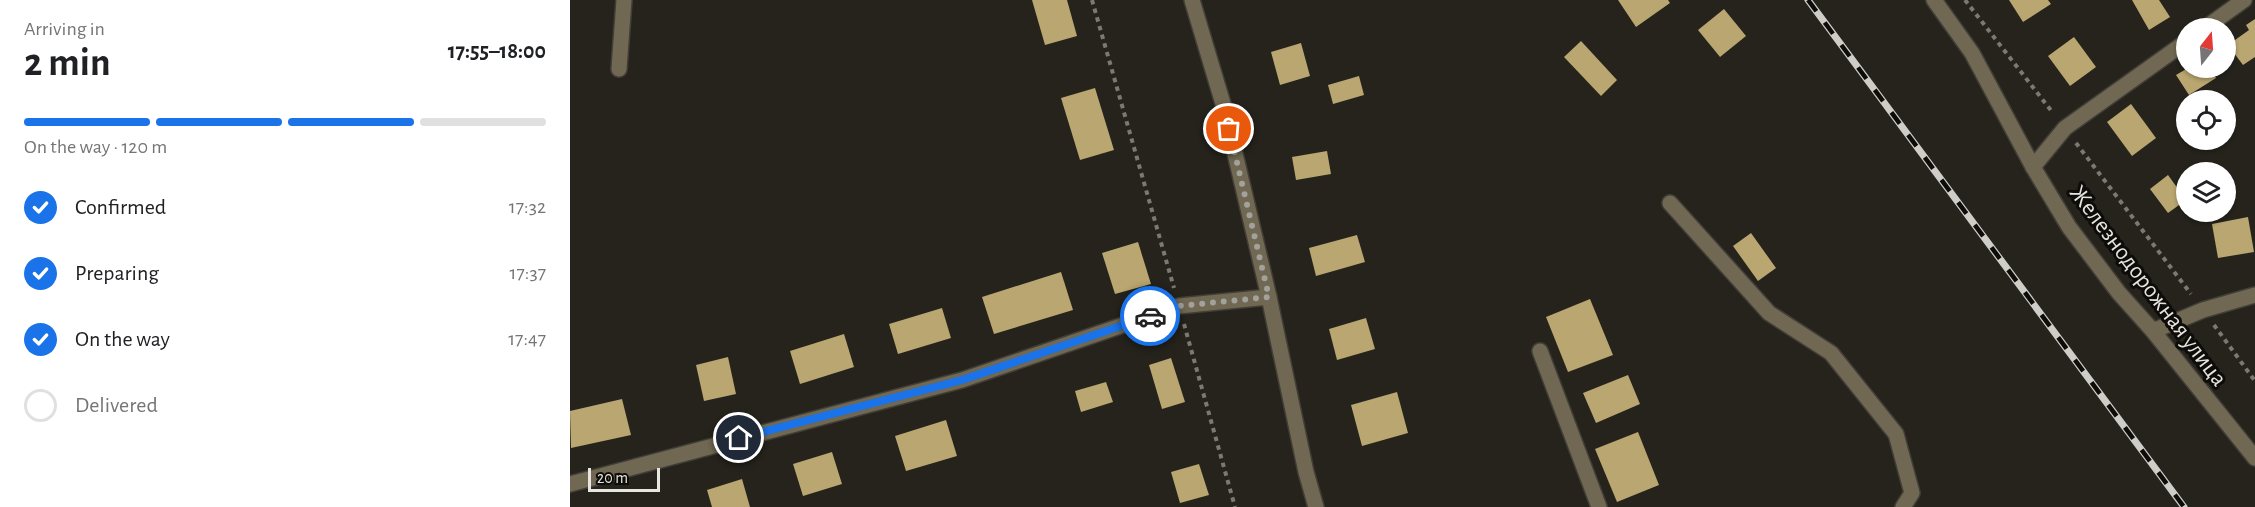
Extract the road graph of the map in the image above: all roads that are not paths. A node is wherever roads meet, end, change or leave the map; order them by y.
1 (624, 0) edge
2 (1192, 0) edge
3 (1934, 0) edge
4 (2244, 0) edge
5 (2219, 18) edge
6 (2176, 49) edge
7 (619, 69) dead end
8 (2033, 167) junction
9 (1670, 203) dead end
10 (2255, 295) edge
11 (1269, 297) junction
12 (2153, 331) junction
13 (1540, 351) dead end
14 (2255, 458) edge
15 (570, 484) edge
16 (1316, 507) edge
17 (1599, 507) edge
18 (1903, 507) edge

1 - 7 street
2 - 11 street
3 - 8 street, Железнодорожная улица
4 - 5 street
6 - 8 street
8 - 12 street, Железнодорожная улица
9 - 18 street
10 - 12 street
11 - 15 street
11 - 16 street
12 - 14 street, Железнодорожная улица
13 - 17 street

